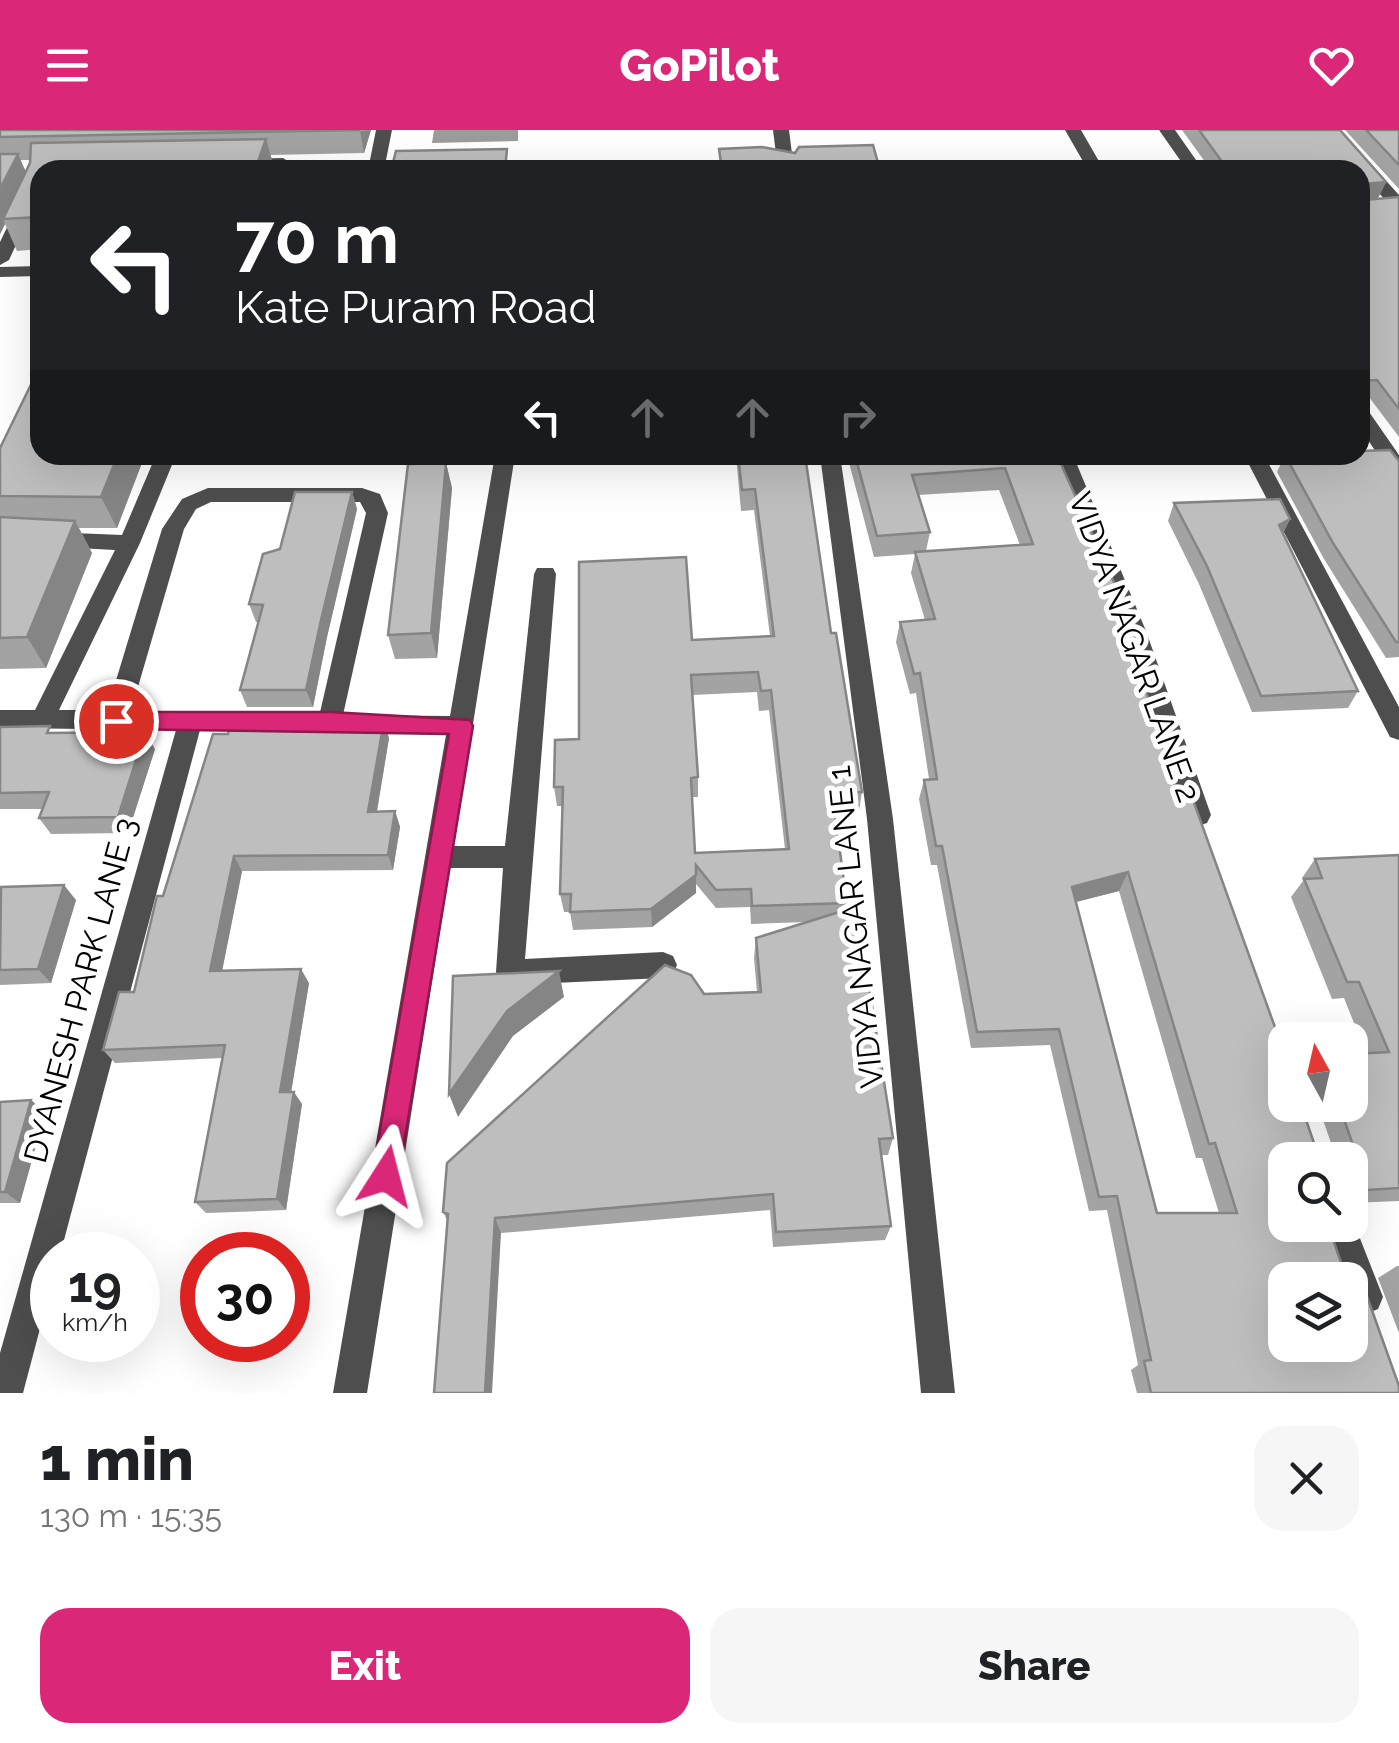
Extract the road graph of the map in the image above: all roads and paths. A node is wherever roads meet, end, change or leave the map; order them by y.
1 (384, 130) edge
2 (780, 130) edge
3 (1073, 130) edge
4 (1166, 130) edge
5 (1332, 130) edge
6 (378, 160) edge
7 (784, 160) edge
8 (1090, 160) edge
9 (1188, 160) edge
10 (1359, 160) edge
11 (1370, 173) edge
12 (30, 191) edge
13 (1399, 205) edge
14 (1380, 206) edge
15 (0, 260) edge
16 (30, 271) edge
17 (0, 272) edge
18 (1370, 427) edge
19 (162, 465) edge
20 (503, 465) edge
21 (831, 465) edge
22 (1068, 465) edge
23 (1259, 465) edge
24 (1399, 471) edge
25 (0, 537) edge
26 (129, 543) junction
27 (545, 574) dead end
28 (0, 719) edge
29 (42, 720) junction
30 (116, 721) junction
31 (313, 721) junction
32 (190, 722) junction
33 (462, 726) junction
34 (1399, 730) edge
35 (1208, 844) edge
36 (517, 857) junction
37 (438, 858) junction
38 (663, 965) edge
39 (1347, 1242) edge
40 (1380, 1336) edge
41 (6, 1393) edge
42 (350, 1393) edge
43 (938, 1393) edge

1 - 6 street
2 - 7 street
3 - 8 street
4 - 9 street
5 - 10 street
11 - 13 street
12 - 15 street
13 - 14 street
16 - 17 street
18 - 24 street
19 - 26 street
20 - 33 street
21 - 43 street, VIDYA NAGAR LANE 1
22 - 35 street, VIDYA NAGAR LANE 2
23 - 34 street
25 - 26 street
26 - 29 street
27 - 36 street
28 - 29 street
29 - 30 street
30 - 31 street
30 - 32 street
31 - 32 street
31 - 33 street
32 - 41 street, DYANESH PARK LANE 3
33 - 37 street
36 - 37 street
36 - 38 street
37 - 42 street
39 - 40 street

